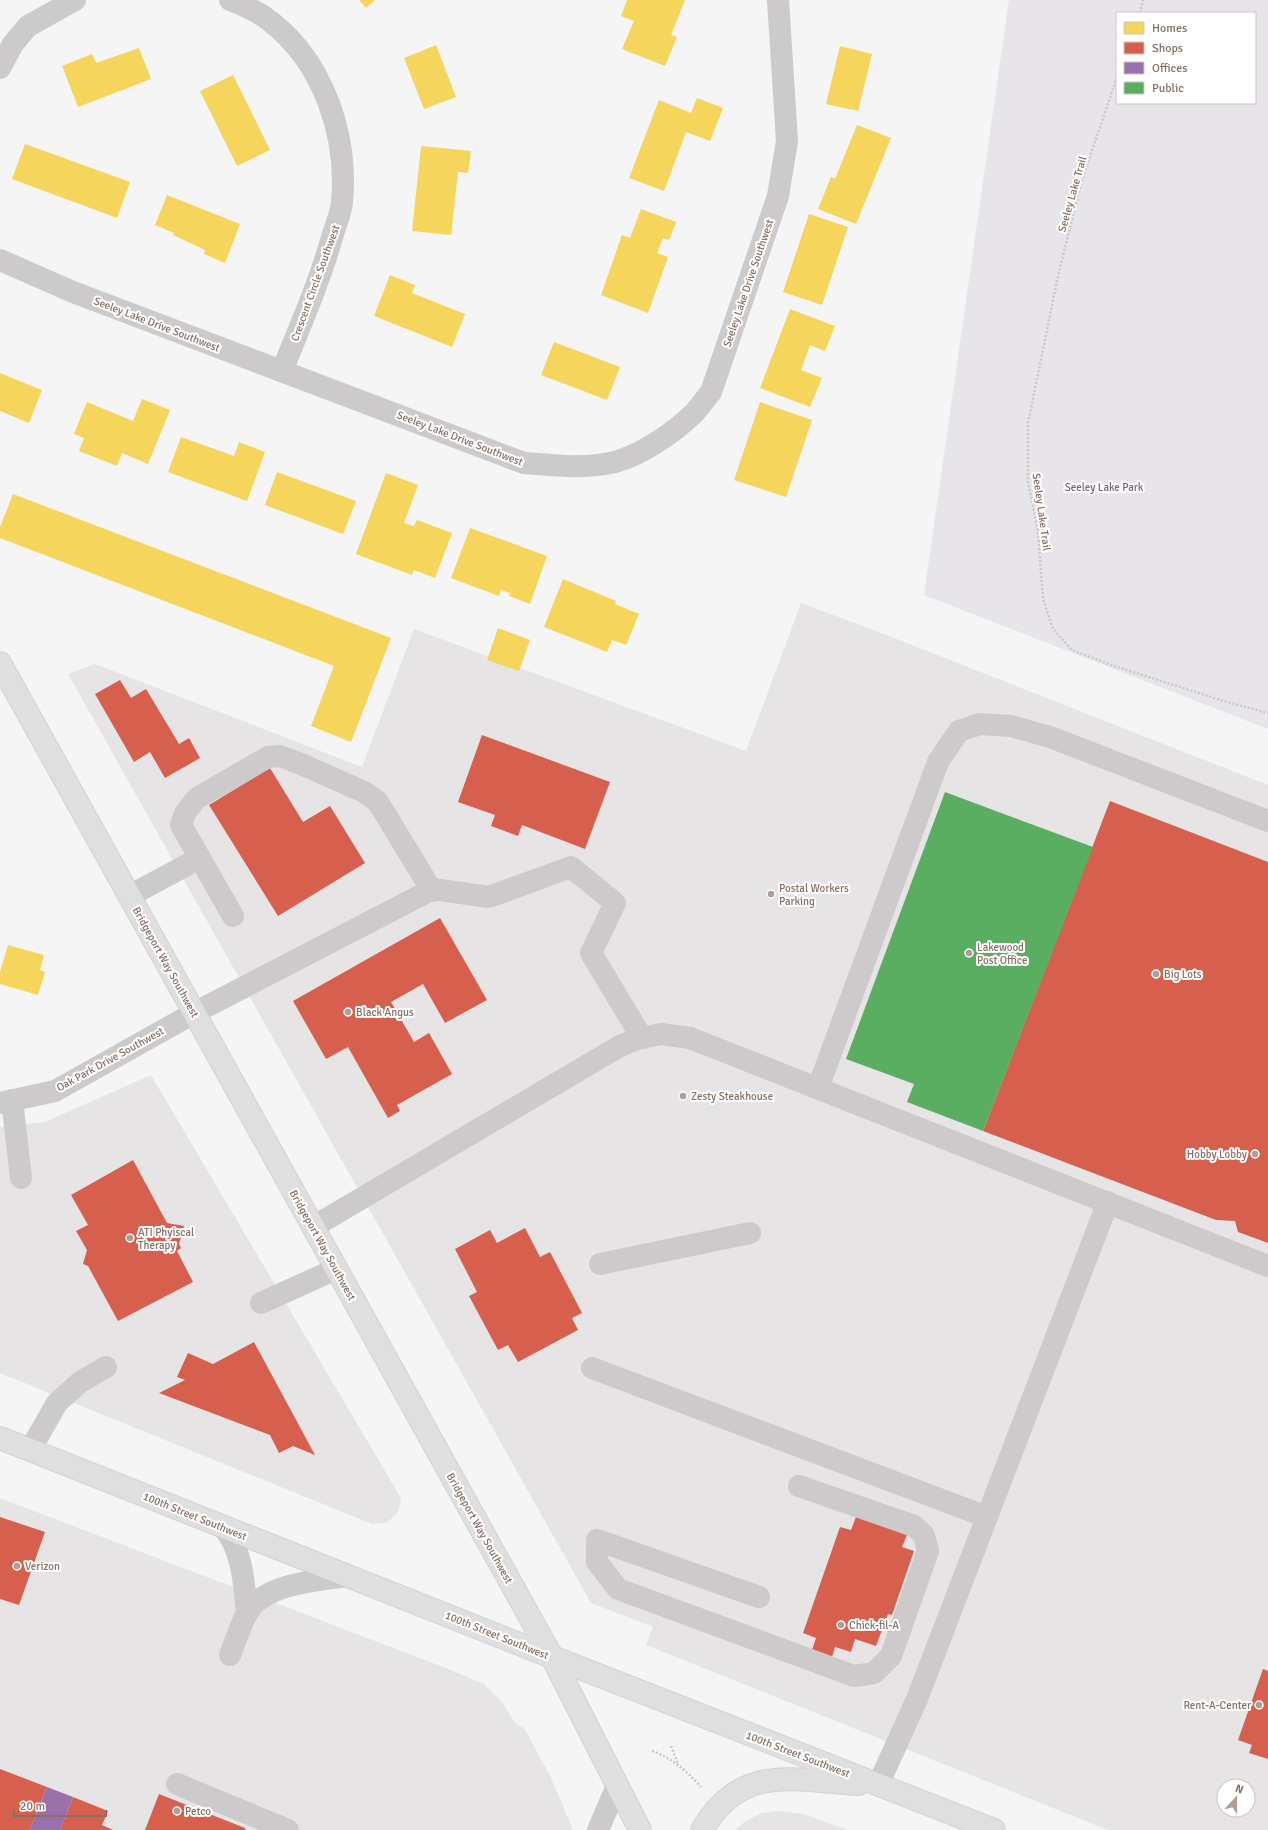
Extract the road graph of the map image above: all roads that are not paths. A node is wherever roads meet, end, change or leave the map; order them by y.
1 (75, 0) edge
2 (230, 0) edge
3 (778, 0) edge
4 (0, 68) edge
5 (0, 260) edge
6 (282, 371) junction
7 (0, 663) edge
8 (1268, 821) edge
9 (200, 858) junction
10 (432, 891) junction
11 (129, 896) junction
12 (233, 916) dead end
13 (194, 1013) junction
14 (642, 1038) junction
15 (818, 1088) junction
16 (6, 1102) edge
17 (21, 1178) dead end
18 (1108, 1202) junction
19 (313, 1227) junction
20 (750, 1233) dead end
21 (600, 1264) dead end
22 (1268, 1266) edge
23 (336, 1269) junction
24 (261, 1303) dead end
25 (106, 1367) dead end
26 (592, 1368) dead end
27 (0, 1438) edge
28 (30, 1450) junction
29 (798, 1486) dead end
30 (987, 1517) junction
31 (223, 1527) junction
32 (347, 1576) junction
33 (759, 1597) dead end
34 (247, 1614) junction
35 (230, 1655) dead end
36 (552, 1657) junction
37 (177, 1784) dead end
38 (878, 1785) junction
39 (617, 1786) junction
40 (288, 1830) edge
41 (598, 1830) edge
42 (640, 1830) edge
43 (702, 1830) edge
44 (994, 1830) edge

1 - 4 street
2 - 6 street, Crescent Circle Southwest
3 - 6 street, Seeley Lake Drive Southwest
5 - 6 street, Seeley Lake Drive Southwest
7 - 11 main road, Bridgeport Way Southwest
8 - 15 street
9 - 10 street
9 - 11 street
9 - 12 street
10 - 13 street, Oak Park Drive Southwest
10 - 14 street
11 - 13 main road, Bridgeport Way Southwest
13 - 16 street, Oak Park Drive Southwest
13 - 19 main road, Bridgeport Way Southwest
14 - 15 street
14 - 19 street
15 - 18 street
16 - 17 street
18 - 22 street
18 - 30 street
19 - 23 main road, Bridgeport Way Southwest
20 - 21 street
23 - 24 street
23 - 36 main road, Bridgeport Way Southwest
25 - 28 street
26 - 30 street
27 - 28 main road, 100th Street Southwest
28 - 31 main road, 100th Street Southwest
29 - 33 street
30 - 38 street
31 - 32 main road, 100th Street Southwest
31 - 34 street
32 - 34 street
32 - 36 main road, 100th Street Southwest
34 - 35 street
36 - 38 main road, 100th Street Southwest
36 - 39 main road, Bridgeport Way Southwest
37 - 40 street
38 - 43 main road
38 - 44 main road, 100th Street Southwest
39 - 41 street
39 - 42 main road, Bridgeport Way Southwest

